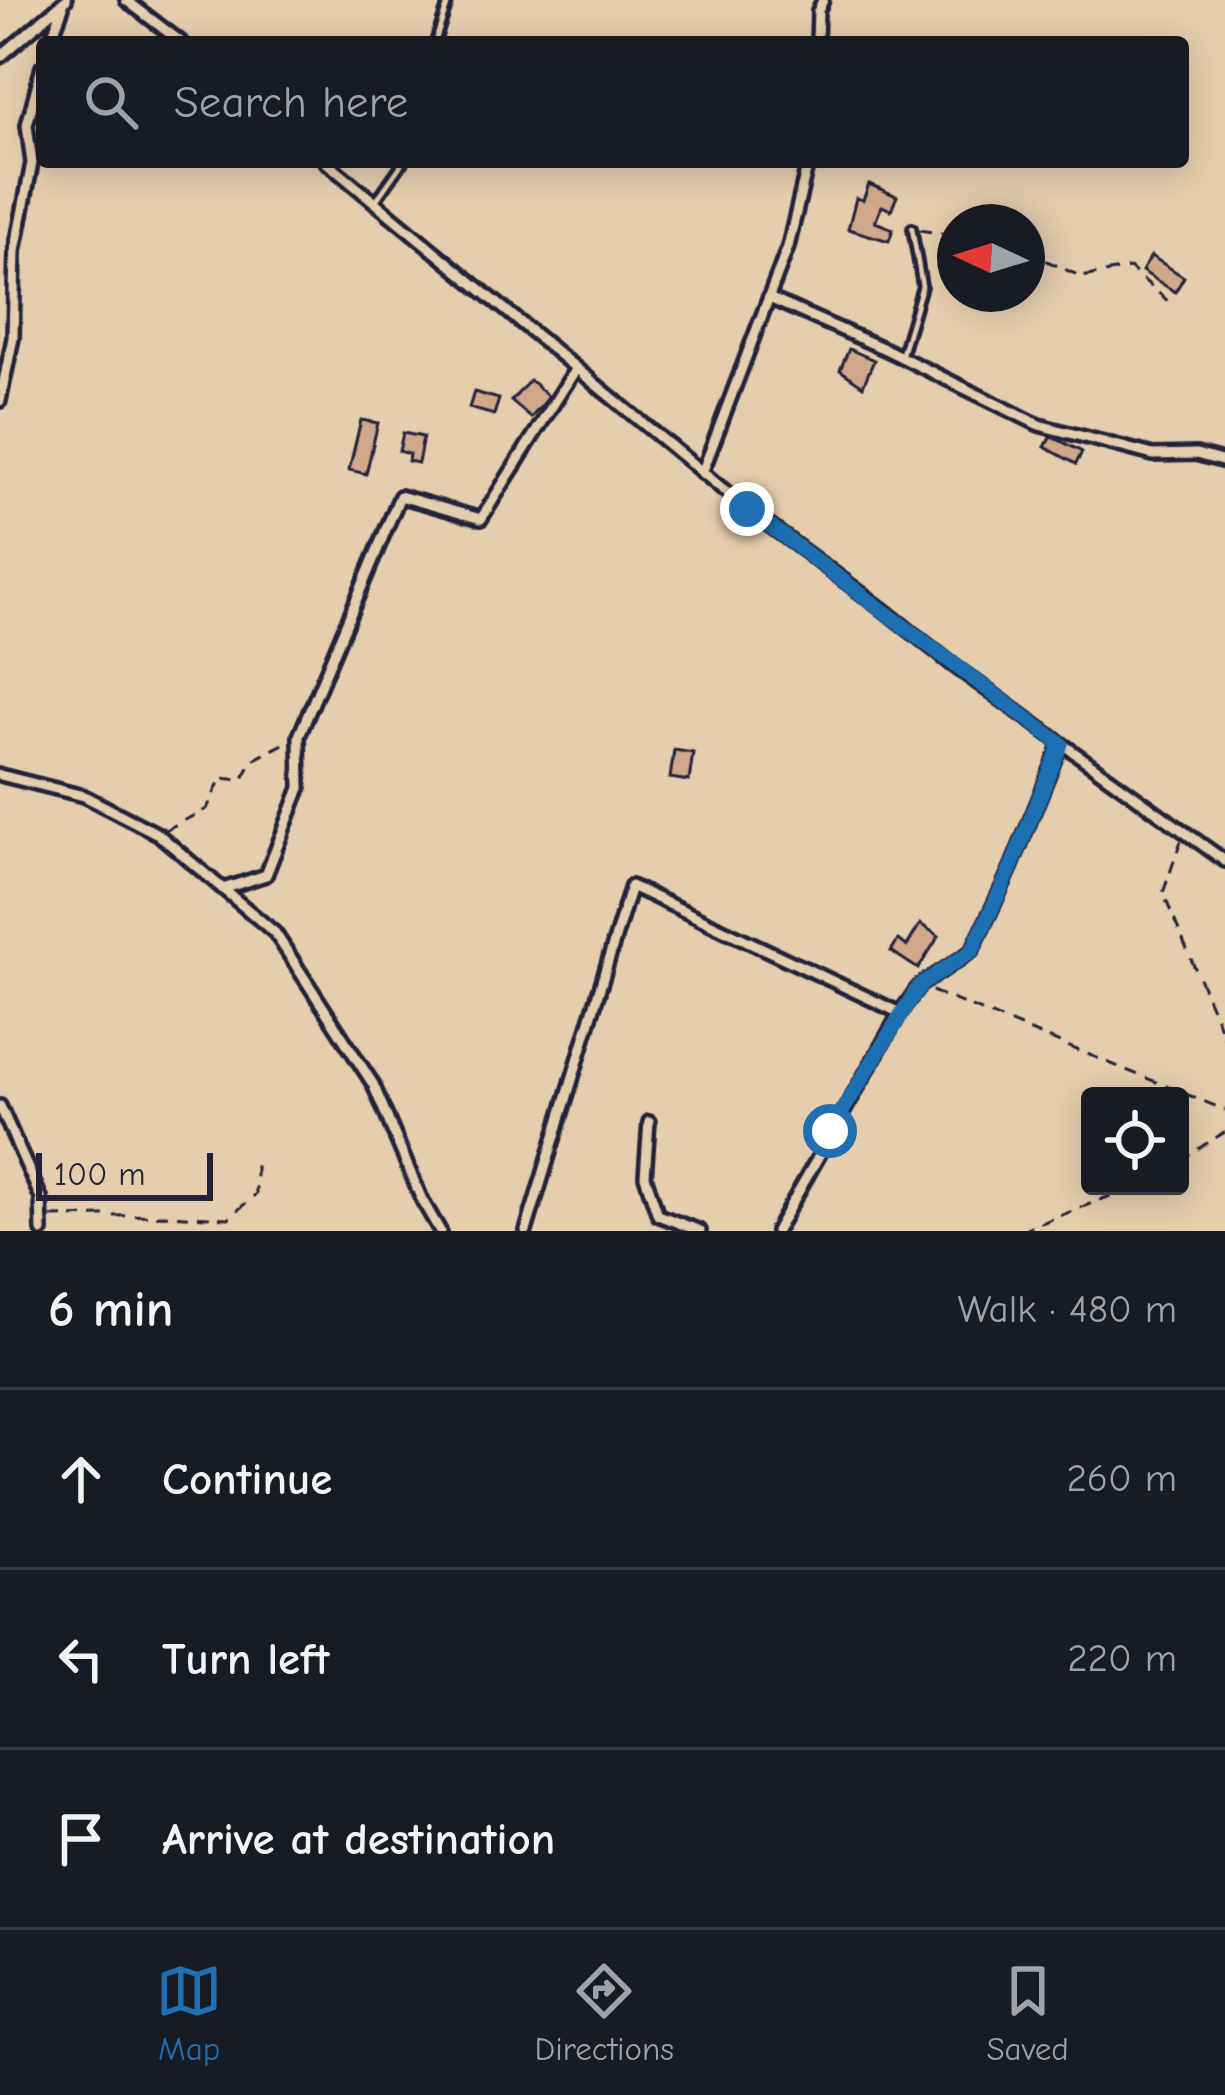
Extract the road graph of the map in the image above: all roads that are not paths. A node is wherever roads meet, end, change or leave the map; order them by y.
1 (126, 0) edge
2 (449, 0) edge
3 (823, 0) edge
4 (66, 1) edge
5 (52, 36) edge
6 (173, 36) edge
7 (437, 36) edge
8 (817, 36) edge
9 (0, 57) edge
10 (36, 90) edge
11 (333, 168) edge
12 (399, 168) edge
13 (807, 168) edge
14 (375, 202) junction
15 (912, 229) road end
16 (769, 298) junction
17 (902, 357) junction
18 (575, 370) junction
19 (0, 401) edge
20 (1225, 463) edge
21 (702, 472) junction
22 (1061, 744) junction
23 (0, 776) edge
24 (1225, 861) edge
25 (223, 890) junction
26 (900, 1012) junction
27 (0, 1106) edge
28 (649, 1123) dead end
29 (42, 1231) edge
30 (440, 1231) edge
31 (526, 1231) edge
32 (700, 1231) edge
33 (776, 1231) edge

1 - 6 street
2 - 7 lane
3 - 8 street
4 - 5 street
4 - 9 street
10 - 19 street
11 - 14 street
12 - 14 lane
13 - 16 street
14 - 18 street
15 - 17 lane
16 - 17 street
16 - 21 street
17 - 20 street
18 - 21 street
18 - 25 street
21 - 22 street
22 - 24 street
22 - 26 street
23 - 25 street
25 - 30 street
26 - 31 street
26 - 33 street
27 - 29 street
28 - 32 street

